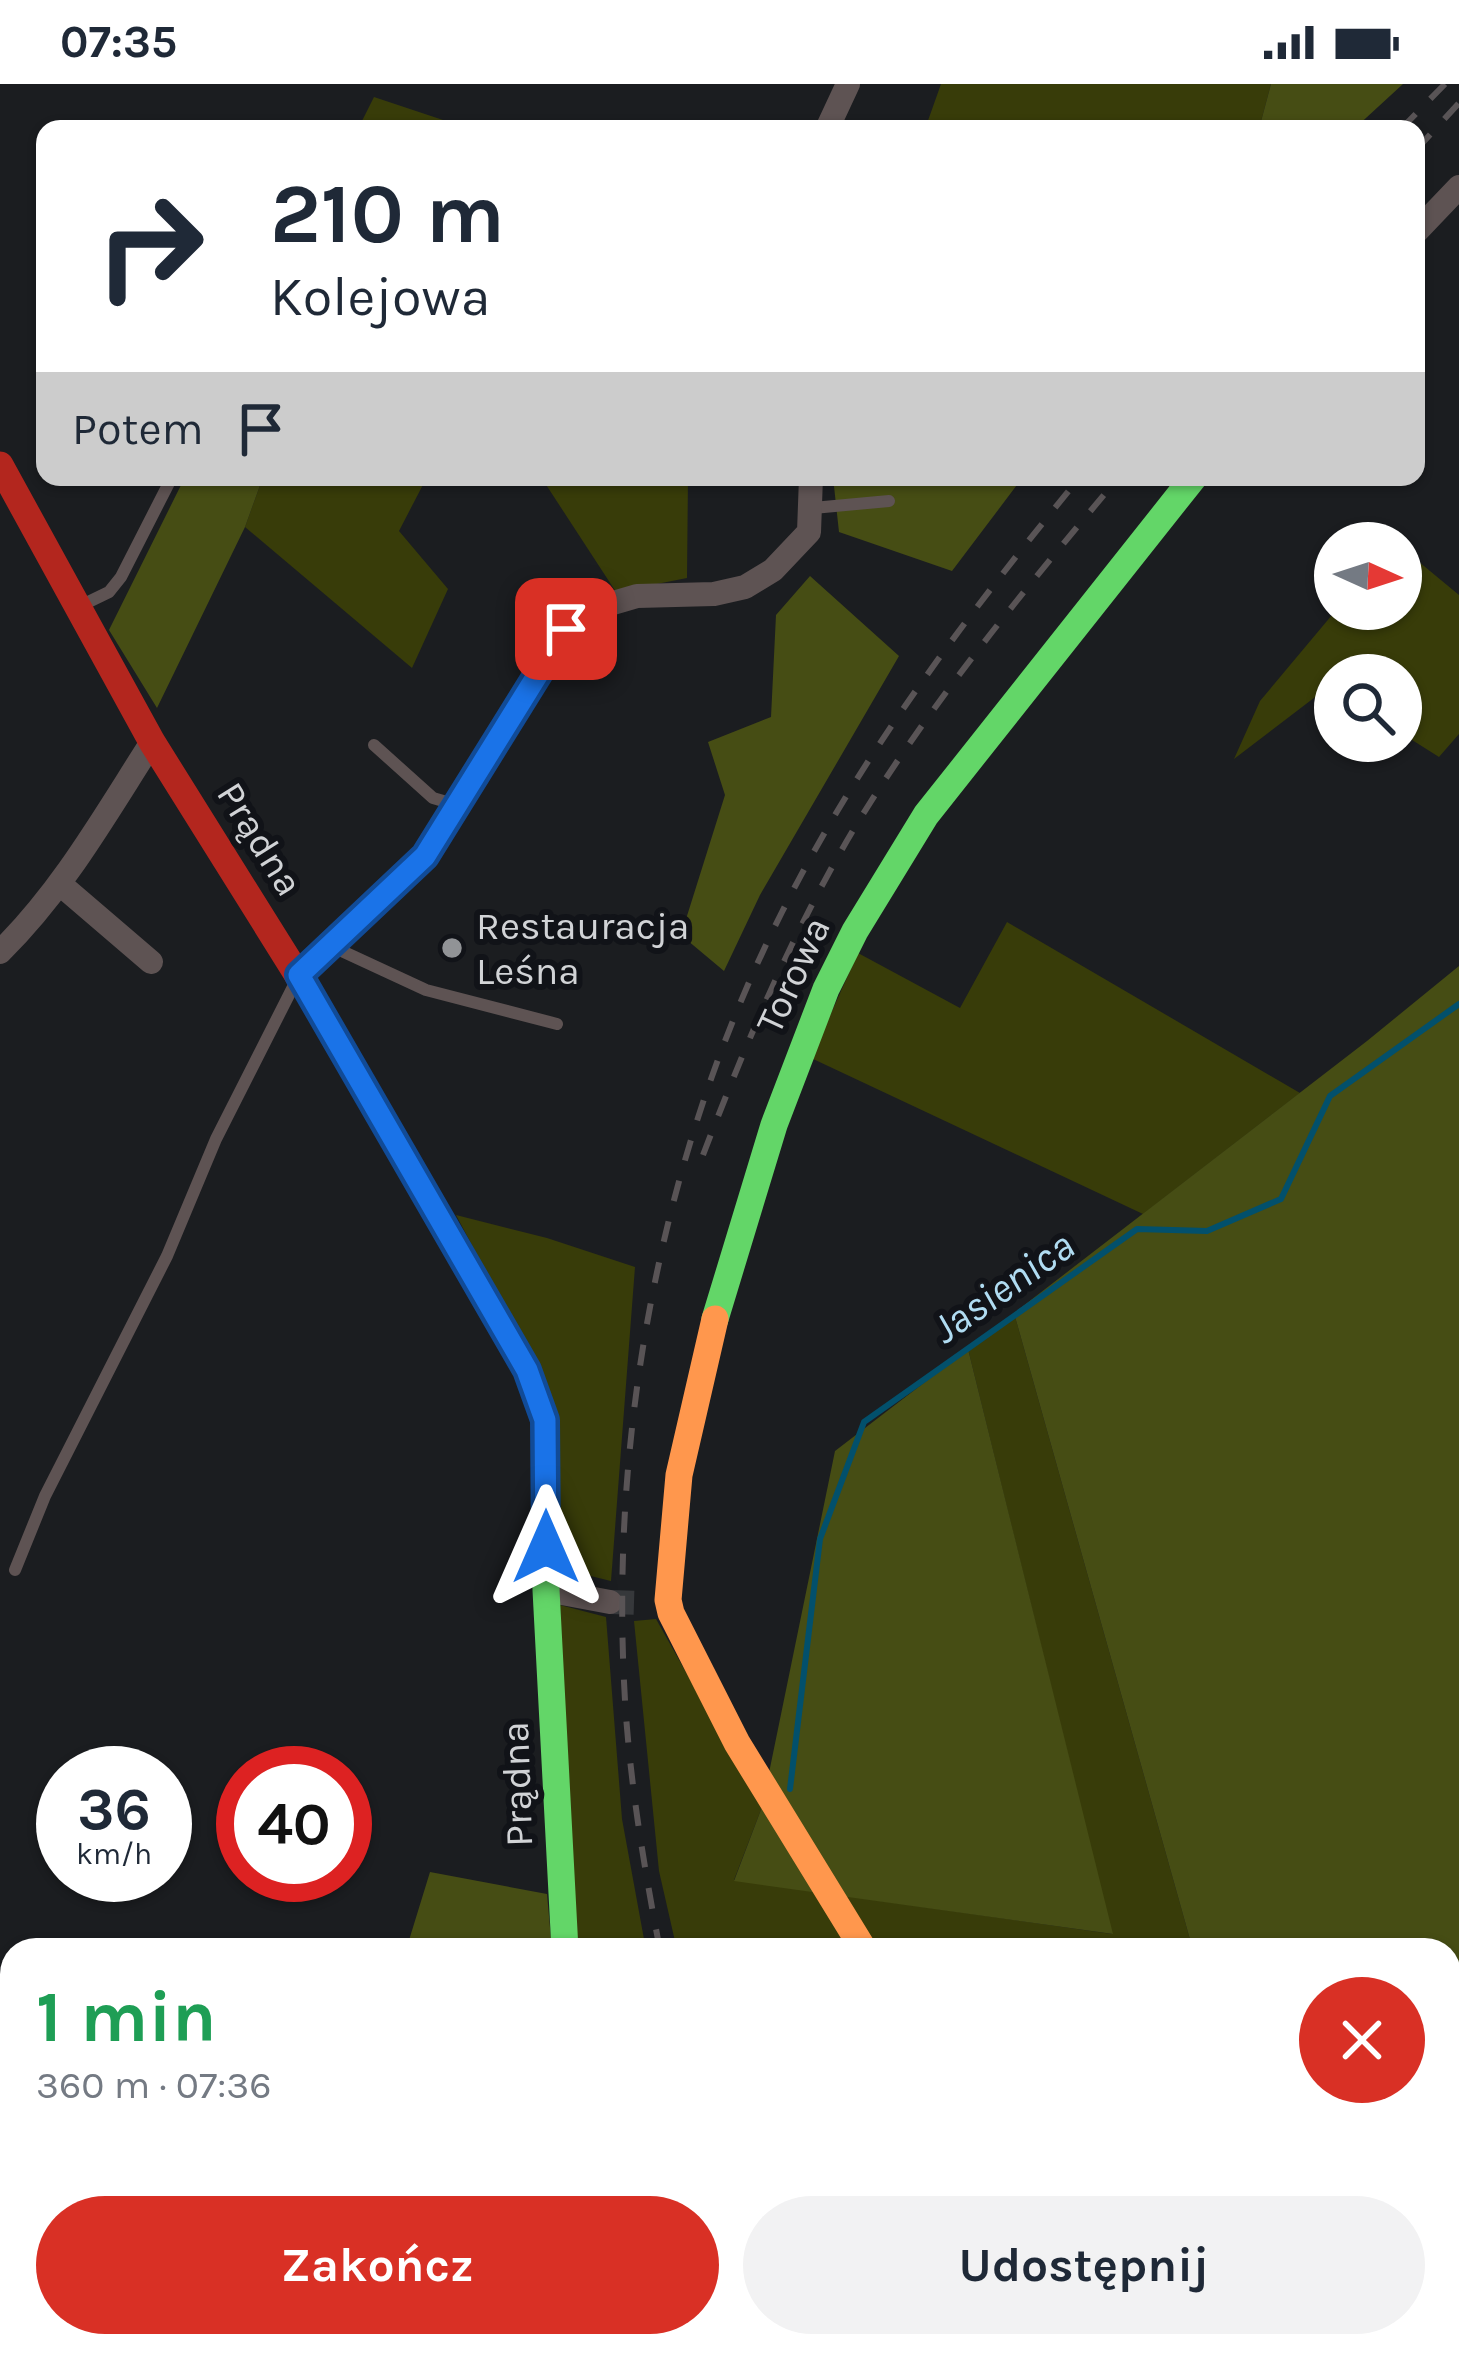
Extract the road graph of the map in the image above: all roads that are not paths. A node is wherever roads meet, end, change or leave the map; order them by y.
1 (848, 84) edge
2 (831, 120) edge
3 (1459, 187) edge
4 (1425, 223) edge
5 (0, 464) edge
6 (167, 486) edge
7 (812, 486) edge
8 (1187, 486) edge
9 (889, 501) dead end
10 (813, 508) junction
11 (77, 608) junction
12 (152, 742) junction
13 (374, 745) dead end
14 (458, 806) junction
15 (60, 884) junction
16 (331, 946) junction
17 (0, 952) edge
18 (151, 962) dead end
19 (299, 975) junction
20 (557, 1024) dead end
21 (15, 1570) dead end
22 (546, 1590) junction
23 (610, 1603) tunnel mouth
24 (564, 1938) edge
25 (856, 1938) edge

1 - 2 street
3 - 4 street
5 - 11 street, Prądna
6 - 11 lane
7 - 10 street
8 - 25 street, Torowa
9 - 10 lane
10 - 14 street
11 - 12 street, Prądna
12 - 15 street
12 - 19 street, Prądna
13 - 14 lane
14 - 16 street
15 - 17 street
15 - 18 street
16 - 19 street
16 - 20 lane
19 - 21 lane
19 - 22 street, Prądna
22 - 23 street
22 - 24 street, Prądna

